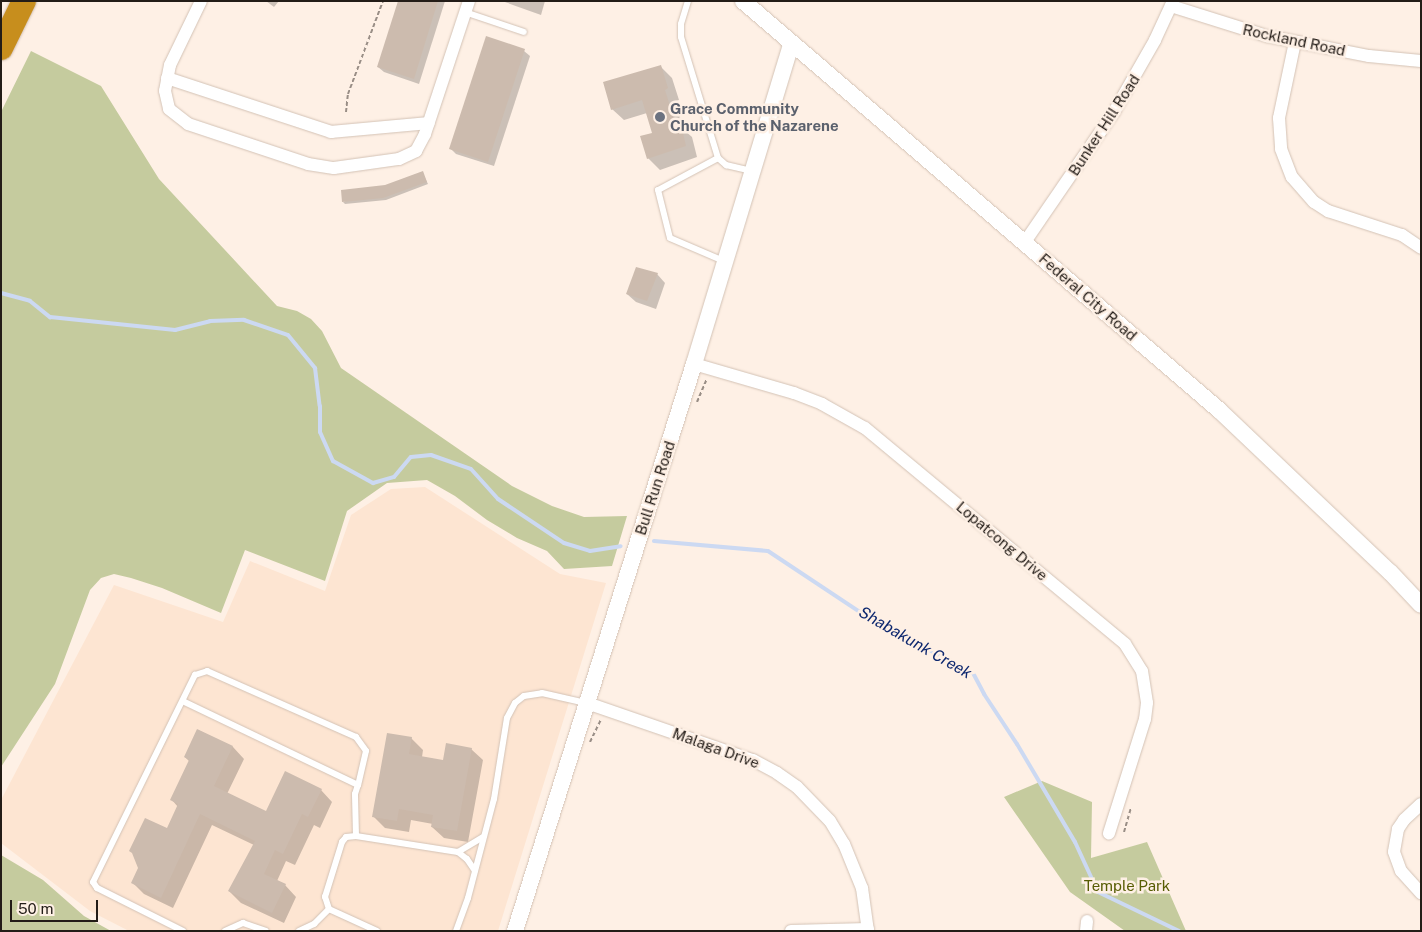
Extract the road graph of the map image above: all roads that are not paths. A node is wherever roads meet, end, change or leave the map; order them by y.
1 (24, 1) edge
2 (201, 1) edge
3 (688, 1) edge
4 (743, 1) edge
5 (1172, 4) edge
6 (467, 7) edge
7 (524, 32) dead end
8 (1295, 42) junction
9 (791, 44) junction
10 (1, 48) edge
11 (1421, 61) edge
12 (167, 78) junction
13 (429, 123) junction
14 (718, 158) junction
15 (753, 171) junction
16 (1025, 242) junction
17 (1421, 248) edge
18 (726, 261) junction
19 (694, 364) junction
20 (1421, 605) edge
21 (183, 701) junction
22 (587, 703) junction
23 (358, 785) junction
24 (1421, 804) edge
25 (1109, 833) dead end
26 (356, 836) junction
27 (482, 837) junction
28 (458, 852) junction
29 (475, 871) junction
30 (1421, 893) edge
31 (328, 909) junction
32 (868, 930) edge
33 (183, 931) edge
34 (225, 931) edge
35 (266, 931) edge
36 (299, 931) edge
37 (377, 931) edge
38 (456, 931) edge
39 (515, 931) edge
40 (791, 931) edge

1 - 10 highway
2 - 12 street
3 - 14 lane
4 - 9 street, Federal City Road
5 - 8 street, Rockland Road
5 - 16 street, Bunker Hill Road
6 - 7 lane
6 - 13 street
8 - 11 street, Rockland Road
8 - 17 street
9 - 15 street, Bull Run Road
9 - 16 street, Federal City Road
12 - 13 street
12 - 13 street
14 - 15 lane
14 - 18 lane
15 - 18 street, Bull Run Road
16 - 20 street, Federal City Road
18 - 19 street, Bull Run Road
19 - 22 street, Bull Run Road
19 - 25 street, Lopatcong Drive
21 - 23 lane
21 - 23 lane
21 - 33 lane
22 - 27 lane
22 - 32 street, Malaga Drive
22 - 39 street, Bull Run Road
23 - 26 lane
24 - 30 street
26 - 28 lane
26 - 31 lane
27 - 28 lane
27 - 29 lane
28 - 29 lane
29 - 38 lane
31 - 36 lane
31 - 37 lane
32 - 40 street
34 - 35 lane

